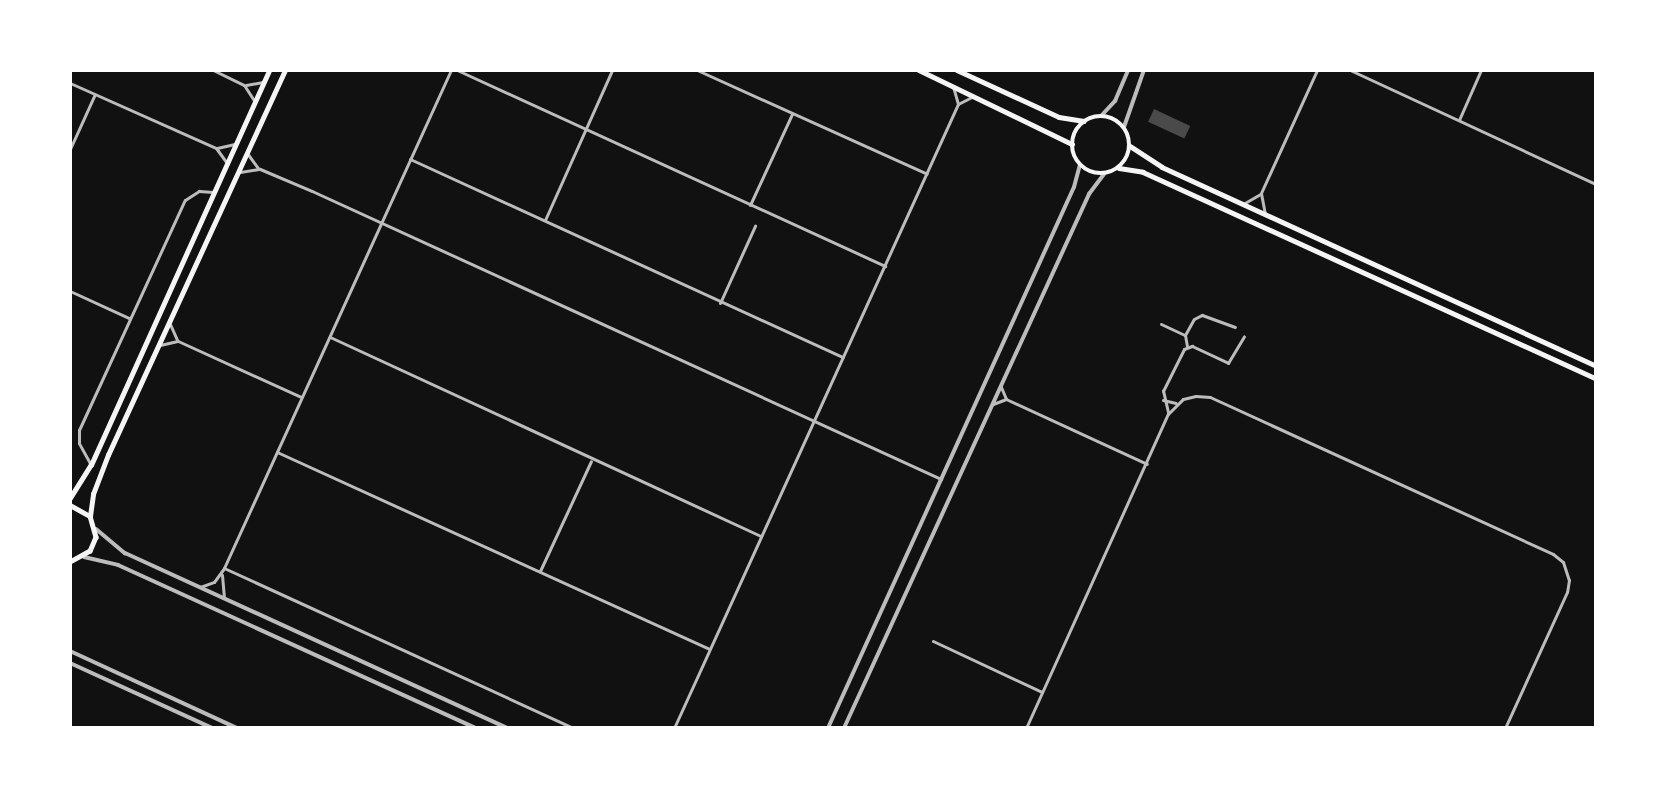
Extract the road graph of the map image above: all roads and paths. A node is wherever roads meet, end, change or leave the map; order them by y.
1 (213, 70) edge
2 (269, 70) edge
3 (285, 70) edge
4 (451, 70) edge
5 (457, 70) edge
6 (612, 70) edge
7 (697, 70) edge
8 (919, 70) edge
9 (957, 70) edge
10 (1128, 70) edge
11 (1149, 70) edge
12 (1317, 70) edge
13 (1350, 70) edge
14 (1481, 70) edge
15 (1143, 72) edge
16 (264, 81) junction
17 (70, 82) edge
18 (244, 85) junction
19 (951, 85) junction
20 (95, 94) junction
21 (976, 96) junction
22 (255, 102) junction
23 (958, 104) junction
24 (792, 114) junction
25 (1101, 116) junction
26 (1459, 120) junction
27 (1084, 122) junction
28 (1124, 127) junction
29 (585, 129) junction
30 (237, 143) junction
31 (1072, 144) junction
32 (1130, 146) junction
33 (216, 148) junction
34 (70, 149) edge
35 (247, 153) junction
36 (410, 159) junction
37 (227, 164) junction
38 (1080, 165) junction
39 (1119, 168) junction
40 (260, 169) junction
41 (238, 174) junction
42 (927, 174) junction
43 (1104, 174) junction
44 (1596, 184) edge
45 (215, 192) junction
46 (1261, 193) junction
47 (1243, 204) junction
48 (750, 205) junction
49 (1266, 215) junction
50 (545, 220) junction
51 (381, 222) junction
52 (755, 226) dead end
53 (885, 266) junction
54 (70, 291) edge
55 (720, 303) junction
56 (129, 318) junction
57 (170, 324) junction
58 (1161, 324) dead end
59 (1235, 327) dead end
60 (1185, 335) junction
61 (1244, 336) dead end
62 (330, 337) junction
63 (178, 341) junction
64 (159, 345) junction
65 (1187, 346) junction
66 (843, 357) junction
67 (1596, 366) edge
68 (1596, 378) edge
69 (1001, 385) junction
70 (302, 397) junction
71 (1006, 399) junction
72 (1163, 400) junction
73 (1177, 403) junction
74 (991, 405) junction
75 (1168, 414) junction
76 (814, 419) junction
77 (277, 452) junction
78 (591, 461) junction
79 (1147, 464) junction
80 (91, 465) junction
81 (941, 479) junction
82 (70, 498) edge
83 (70, 505) edge
84 (90, 516) junction
85 (96, 529) junction
86 (761, 536) junction
87 (84, 557) junction
88 (70, 562) edge
89 (224, 568) junction
90 (540, 571) junction
91 (222, 573) junction
92 (200, 587) junction
93 (224, 598) junction
94 (933, 640) dead end
95 (710, 650) junction
96 (70, 651) edge
97 (70, 663) edge
98 (1042, 692) junction
99 (212, 728) edge
100 (237, 728) edge
101 (475, 728) edge
102 (507, 728) edge
103 (574, 728) edge
104 (674, 728) edge
105 (828, 728) edge
106 (844, 728) edge
107 (1026, 728) edge
108 (1505, 728) edge

1 - 18 street
2 - 16 main road
3 - 35 main road
4 - 36 street
5 - 29 street
6 - 29 street
7 - 24 street
8 - 19 main road
9 - 27 main road
10 - 25 street
11 - 15 street
12 - 46 street
13 - 26 street
14 - 26 street
15 - 28 street
16 - 18 street
16 - 22 main road
17 - 20 street
18 - 22 street
19 - 21 main road
19 - 23 street
20 - 33 street
20 - 34 street
21 - 23 street
21 - 31 main road
22 - 30 main road
23 - 42 street
24 - 42 street
24 - 48 street
25 - 27 main road
25 - 28 main road
26 - 44 street
27 - 31 main road
28 - 32 main road
29 - 48 street
29 - 50 street
30 - 33 street
30 - 37 main road
31 - 38 main road
32 - 39 main road
32 - 47 main road
33 - 37 street
35 - 40 street
35 - 41 main road
36 - 50 street
36 - 51 street
37 - 45 main road
38 - 43 main road
38 - 81 street
39 - 43 main road
39 - 68 main road
40 - 41 street
40 - 51 street
41 - 57 main road
42 - 53 street
43 - 69 street
45 - 56 street
45 - 80 main road
46 - 47 street
46 - 49 street
47 - 49 main road
48 - 53 street
49 - 67 main road
50 - 55 street
51 - 62 street
51 - 76 street
52 - 55 street
53 - 66 street
54 - 56 street
55 - 66 street
56 - 80 street
57 - 63 street
57 - 64 main road
58 - 60 street
59 - 60 street
60 - 65 street
61 - 65 street
62 - 70 street
62 - 78 street
63 - 64 street
63 - 70 street
64 - 84 main road
65 - 72 street
66 - 76 street
69 - 71 street
69 - 74 street
70 - 77 street
71 - 74 street
71 - 79 street
72 - 73 street
72 - 75 street
73 - 75 street
73 - 108 street
74 - 106 street
75 - 79 street
76 - 81 street
76 - 86 street
77 - 89 street
77 - 90 street
78 - 86 street
78 - 90 street
79 - 98 street
80 - 82 main road
81 - 105 street
83 - 84 main road
84 - 85 main road
85 - 87 main road
85 - 92 street
86 - 95 street
87 - 88 main road
87 - 101 street
89 - 91 street
89 - 103 street
90 - 95 street
91 - 92 street
91 - 93 street
92 - 93 street
93 - 102 street
94 - 98 street
95 - 104 street
96 - 100 street
97 - 99 street
98 - 107 street

